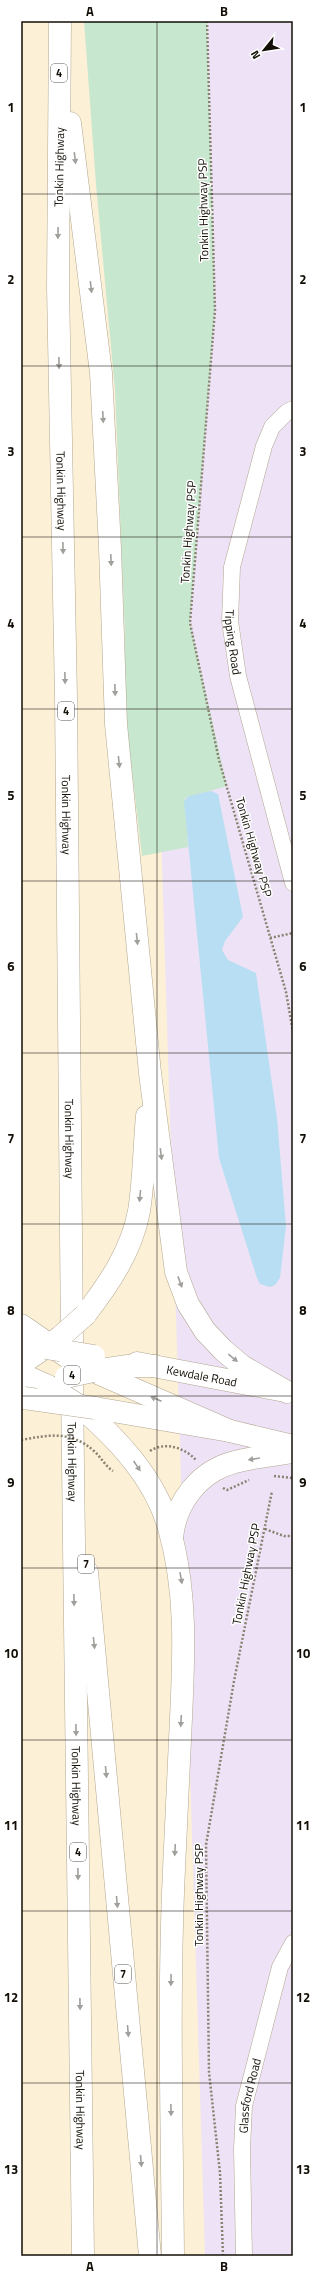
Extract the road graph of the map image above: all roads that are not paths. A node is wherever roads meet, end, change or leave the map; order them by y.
1 (60, 29) edge
2 (293, 409) edge
3 (293, 883) edge
4 (150, 1073) junction
5 (21, 1324) edge
6 (21, 1344) edge
7 (51, 1348) junction
8 (21, 1364) edge
9 (107, 1369) junction
10 (21, 1374) edge
11 (48, 1386) junction
12 (290, 1392) edge
13 (22, 1399) edge
14 (78, 1405) junction
15 (230, 1431) junction
16 (72, 1438) junction
17 (293, 1446) edge
18 (293, 1452) edge
19 (172, 1540) junction
20 (293, 1943) edge
21 (83, 2256) edge
22 (150, 2256) edge
23 (173, 2256) edge
24 (244, 2256) edge

1 -> 4 main road
1 -> 16 main road, Tonkin Highway / 4
2 - 3 street, Tipping Road
4 -> 7 main road, bridge
4 -> 12 main road
5 - 7 main road
6 - 7 main road
7 - 8 main road
7 - 9 main road, bridge
9 - 11 main road, Kewdale Road, bridge
9 - 12 main road, Kewdale Road
15 -> 9 main road
10 - 11 main road
11 - 13 main road, Kewdale Road
11 - 14 main road, bridge
13 - 14 main road, bridge
14 - 15 main road, bridge
14 -> 19 main road
15 - 17 main road
16 -> 21 main road, Tonkin Highway / 4
16 -> 22 main road, 7
18 -> 19 main road
19 -> 23 main road
20 - 24 street, Glassford Road

